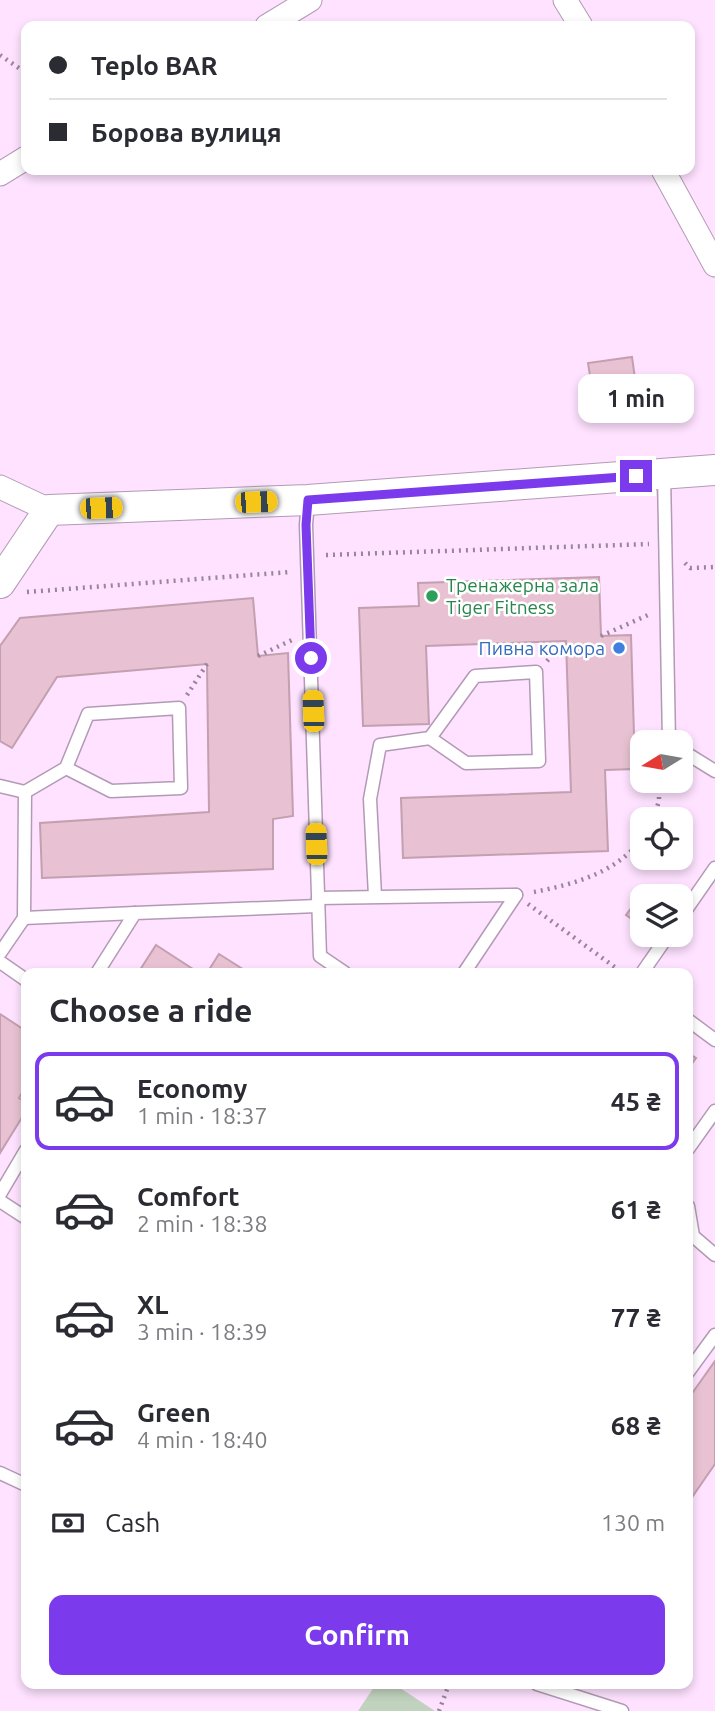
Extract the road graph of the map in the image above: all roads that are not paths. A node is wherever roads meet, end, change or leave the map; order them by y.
1 (310, 0) edge
2 (565, 0) edge
3 (275, 21) edge
4 (578, 21) edge
5 (21, 161) edge
6 (0, 174) edge
7 (666, 175) edge
8 (715, 265) edge
9 (715, 470) edge
10 (664, 474) junction
11 (0, 487) edge
12 (308, 500) junction
13 (49, 510) junction
14 (10, 588) edge
15 (670, 730) edge
16 (430, 738) junction
17 (693, 757) edge
18 (66, 768) junction
19 (715, 771) edge
20 (0, 786) edge
21 (24, 792) junction
22 (715, 868) edge
23 (374, 896) junction
24 (693, 900) edge
25 (318, 902) junction
26 (135, 913) junction
27 (24, 918) junction
28 (660, 947) edge
29 (0, 953) edge
30 (0, 962) edge
31 (100, 968) edge
32 (338, 968) edge
33 (467, 968) edge
34 (645, 968) edge
35 (21, 976) edge
36 (693, 1024) edge
37 (715, 1040) edge
38 (715, 1111) edge
39 (693, 1142) edge
40 (21, 1158) edge
41 (0, 1194) edge
42 (0, 1201) edge
43 (21, 1215) edge
44 (693, 1236) edge
45 (715, 1255) edge
46 (715, 1335) edge
47 (693, 1365) edge
48 (0, 1473) edge
49 (21, 1483) edge
50 (553, 1689) edge
51 (622, 1711) edge

1 - 3 street
2 - 4 street
5 - 6 street
7 - 8 street
9 - 10 street
10 - 12 street
10 - 15 lane
11 - 13 street
12 - 13 street
12 - 25 lane
13 - 14 street
16 - 16 lane
16 - 23 lane
17 - 19 lane
18 - 18 lane
18 - 21 lane
20 - 21 lane
21 - 27 lane
22 - 24 lane
23 - 25 lane
23 - 33 lane
25 - 26 lane
25 - 32 lane
26 - 27 lane
26 - 31 lane
27 - 29 lane
28 - 34 lane
30 - 35 lane
36 - 37 lane
38 - 39 lane
40 - 41 lane
42 - 43 lane
44 - 45 lane
46 - 47 lane
48 - 49 lane
50 - 51 lane

